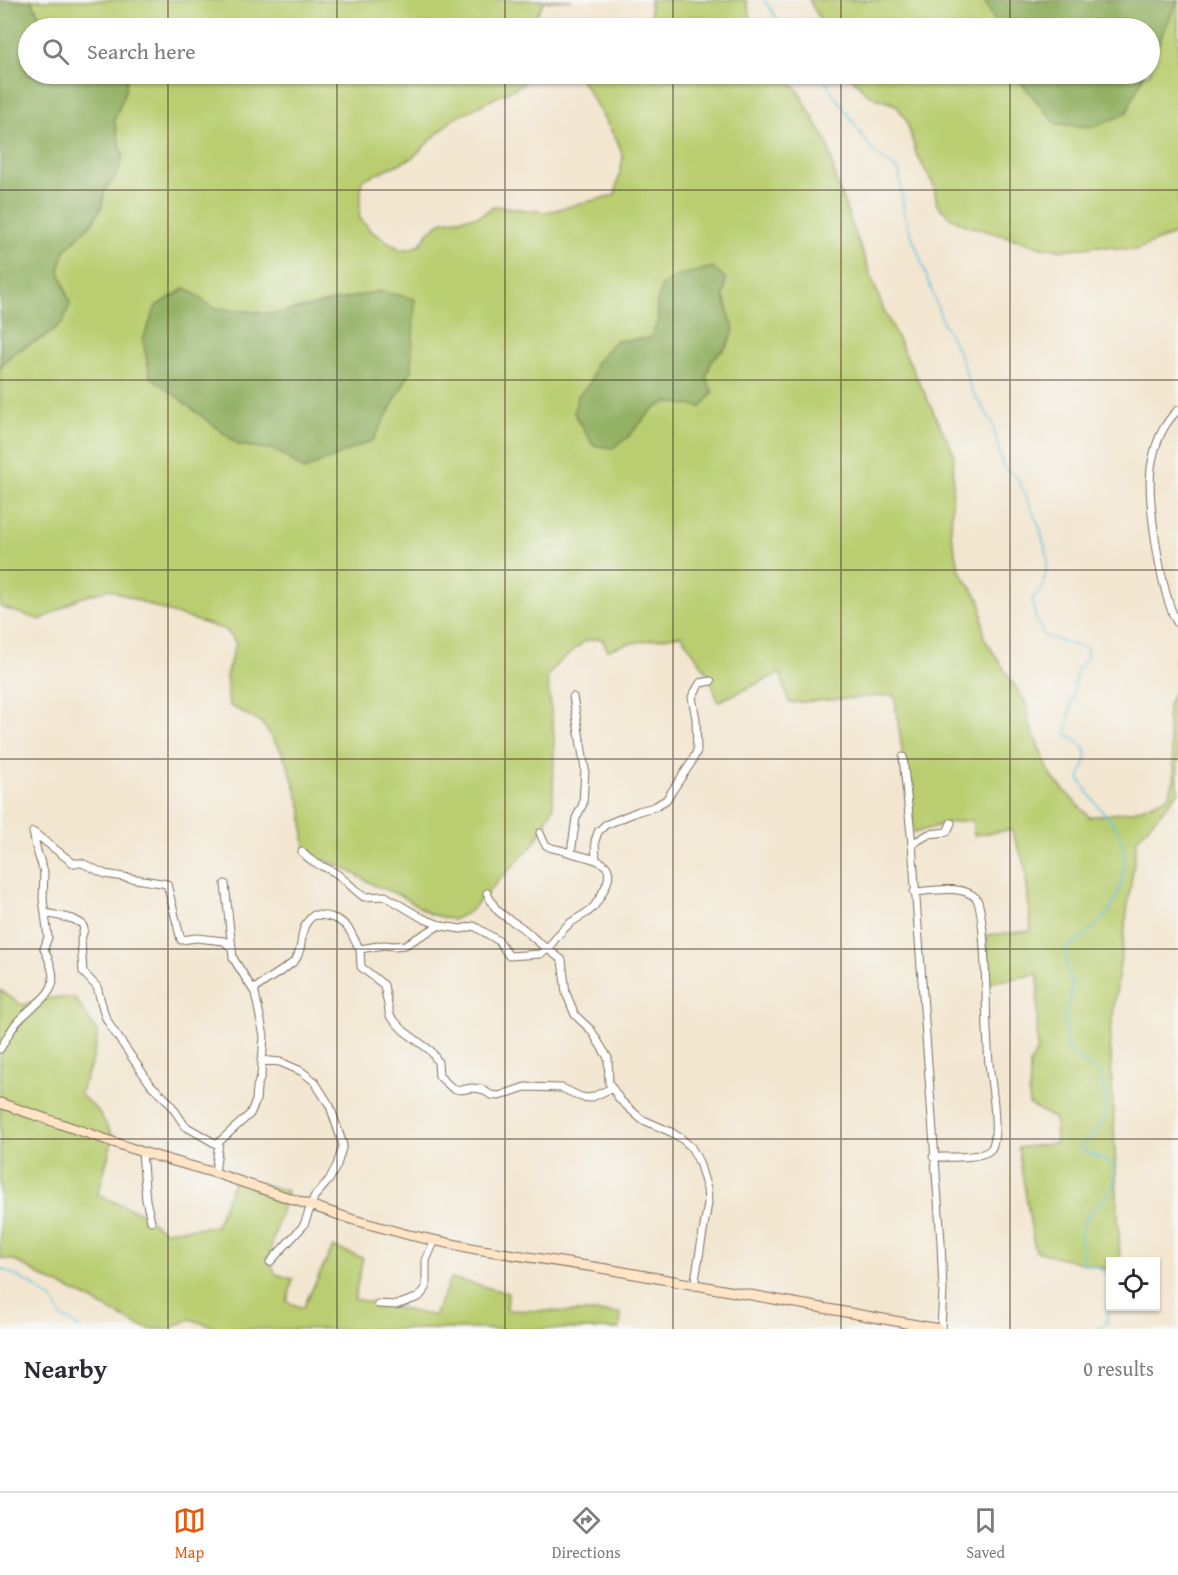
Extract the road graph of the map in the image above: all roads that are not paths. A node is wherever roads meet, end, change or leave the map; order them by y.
1 (1178, 410) edge
2 (1178, 624) edge
3 (711, 681) dead end
4 (573, 697) dead end
5 (903, 757) dead end
6 (951, 822) dead end
7 (540, 832) dead end
8 (912, 844) junction
9 (302, 852) dead end
10 (571, 853) junction
11 (596, 860) junction
12 (225, 884) dead end
13 (914, 892) junction
14 (488, 893) dead end
15 (46, 913) junction
16 (440, 925) junction
17 (232, 948) junction
18 (360, 949) junction
19 (548, 949) junction
20 (254, 990) junction
21 (0, 1049) edge
22 (261, 1060) junction
23 (612, 1088) junction
24 (0, 1102) edge
25 (218, 1145) junction
26 (142, 1152) junction
27 (933, 1157) junction
28 (215, 1173) junction
29 (311, 1205) junction
30 (151, 1221) dead end
31 (435, 1240) junction
32 (270, 1262) dead end
33 (694, 1286) junction
34 (378, 1304) dead end
35 (940, 1329) edge

1 - 2 street
3 - 11 street
4 - 10 street
5 - 8 street
6 - 8 street
7 - 10 street
8 - 13 street
9 - 16 street
10 - 11 street
11 - 19 street
12 - 17 street
13 - 27 street
13 - 27 street
14 - 19 street
15 - 17 street
15 - 21 street
15 - 25 street
16 - 18 street
16 - 19 street
17 - 20 street
18 - 20 street
18 - 23 street
19 - 23 street
20 - 22 street
22 - 25 street
22 - 29 street
23 - 33 street
24 - 26 main road
25 - 28 street
26 - 28 main road
26 - 30 street
27 - 35 street
28 - 29 main road
29 - 31 main road
29 - 32 street
31 - 33 main road
31 - 34 street
33 - 35 main road

